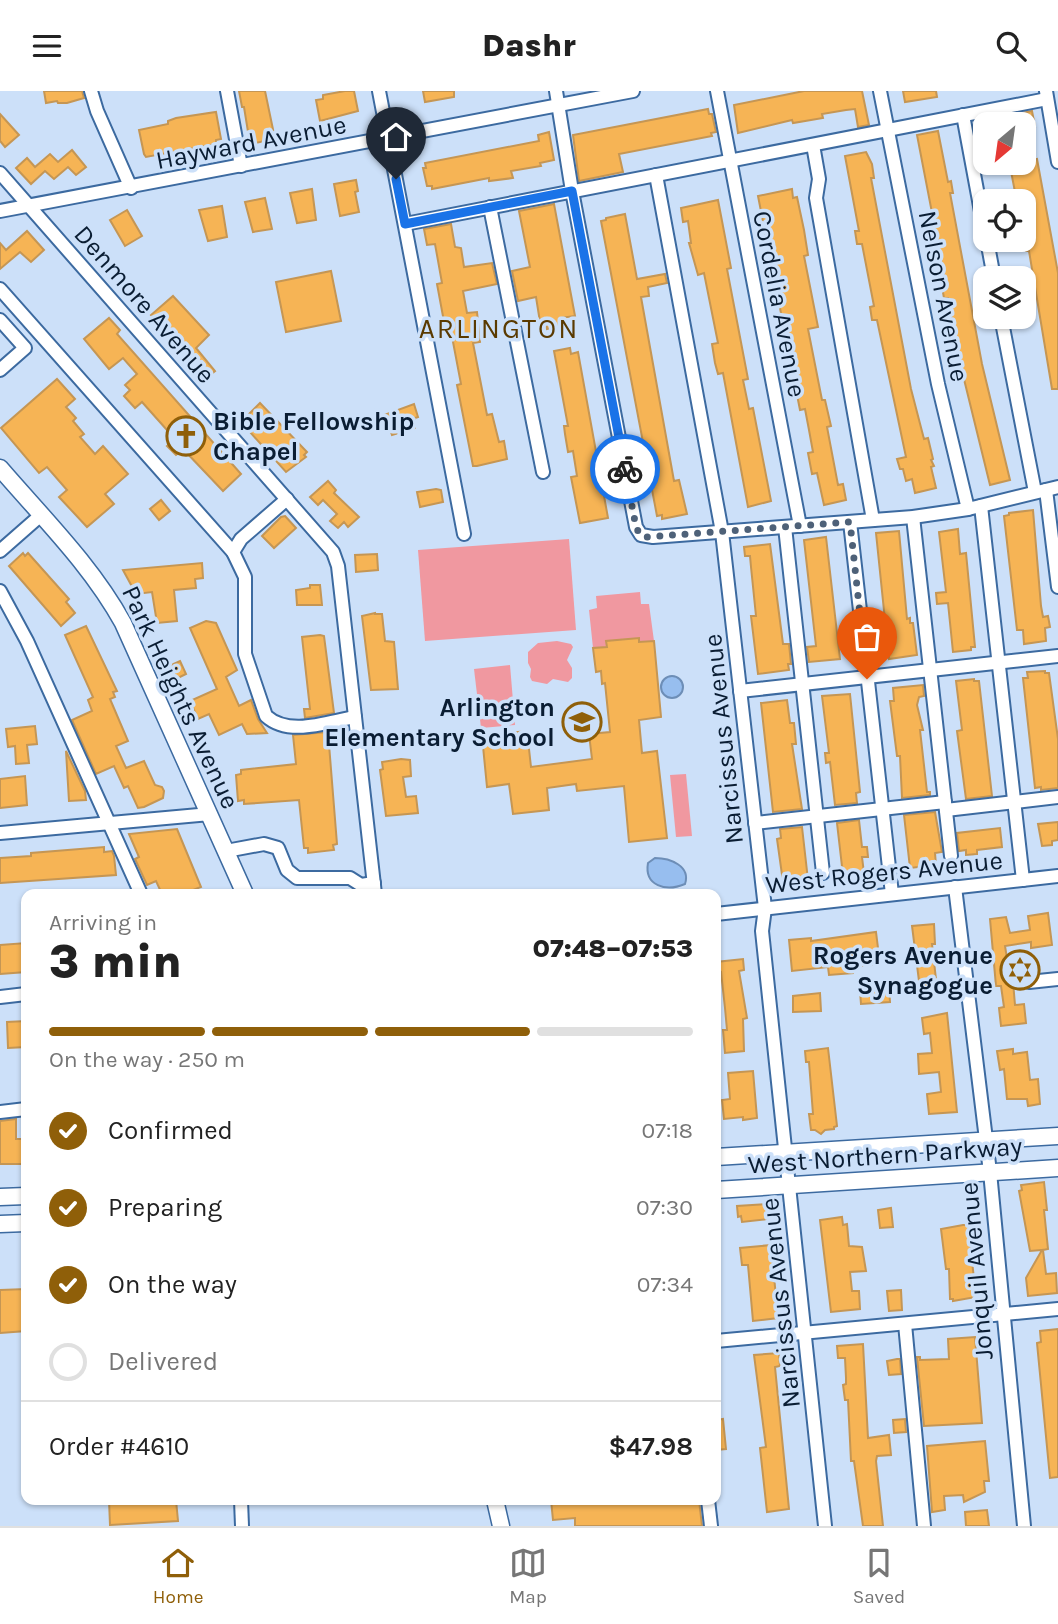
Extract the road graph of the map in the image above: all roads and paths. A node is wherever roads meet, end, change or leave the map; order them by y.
1 (91, 91) edge
2 (227, 91) edge
3 (379, 91) edge
4 (556, 91) edge
5 (633, 91) edge
6 (717, 91) edge
7 (880, 91) edge
8 (1046, 95) edge
9 (558, 105) junction
10 (962, 115) junction
11 (888, 130) junction
12 (388, 139) junction
13 (813, 145) junction
14 (729, 161) junction
15 (1058, 162) edge
16 (241, 166) junction
17 (0, 173) edge
18 (656, 175) junction
19 (131, 188) junction
20 (976, 189) edge
21 (572, 191) junction
22 (29, 206) junction
23 (490, 207) junction
24 (0, 211) edge
25 (405, 224) junction
26 (0, 289) edge
27 (0, 320) edge
28 (1004, 329) edge
29 (0, 370) edge
30 (0, 468) edge
31 (543, 472) dead end
32 (1046, 490) edge
33 (287, 499) junction
34 (974, 507) junction
35 (41, 515) junction
36 (913, 517) junction
37 (873, 520) junction
38 (850, 522) junction
39 (800, 526) junction
40 (785, 527) junction
41 (722, 532) junction
42 (464, 534) dead end
43 (0, 551) edge
44 (233, 552) junction
45 (1058, 587) edge
46 (0, 591) edge
47 (1058, 656) edge
48 (998, 663) junction
49 (930, 671) junction
50 (867, 679) junction
51 (803, 686) junction
52 (740, 691) junction
53 (355, 717) junction
54 (1058, 797) edge
55 (1015, 802) junction
56 (945, 806) junction
57 (882, 809) junction
58 (210, 814) junction
59 (817, 816) junction
60 (109, 823) junction
61 (755, 823) junction
62 (0, 833) edge
63 (226, 851) junction
64 (951, 856) dead end
65 (823, 873) dead end
66 (1058, 876) edge
67 (1023, 880) junction
68 (955, 887) junction
69 (139, 889) edge
70 (239, 889) edge
71 (374, 889) edge
72 (892, 894) junction
73 (765, 908) junction
74 (721, 913) edge
75 (1058, 979) edge
76 (1029, 982) dead end
77 (21, 995) edge
78 (0, 997) edge
79 (21, 1110) edge
80 (0, 1112) edge
81 (1058, 1136) edge
82 (986, 1141) junction
83 (786, 1152) junction
84 (721, 1157) edge
85 (1058, 1168) edge
86 (990, 1172) junction
87 (790, 1185) junction
88 (721, 1190) edge
89 (21, 1196) edge
90 (0, 1197) edge
91 (21, 1223) edge
92 (0, 1224) edge
93 (1058, 1309) edge
94 (1003, 1314) junction
95 (905, 1324) junction
96 (806, 1333) junction
97 (721, 1341) edge
98 (241, 1505) edge
99 (496, 1505) edge
100 (709, 1505) edge
101 (242, 1526) edge
102 (501, 1526) edge
103 (711, 1526) edge
104 (825, 1526) edge
105 (924, 1526) edge
106 (1024, 1526) edge

1 - 19 street
2 - 16 street
3 - 12 street
4 - 9 street
5 - 9 street, Hayward Avenue
6 - 14 street, Cordelia Avenue
7 - 11 street, Nelson Avenue
8 - 10 street
8 - 15 street
9 - 12 street, Hayward Avenue
9 - 21 street
10 - 11 street
10 - 20 street
11 - 13 street
11 - 34 street, Nelson Avenue
12 - 16 street, Hayward Avenue
12 - 25 street
13 - 14 street
13 - 37 street
14 - 18 street
14 - 39 street, Cordelia Avenue
16 - 19 street, Hayward Avenue
17 - 22 street, Denmore Avenue
18 - 21 street
18 - 41 street, Narcissus Avenue
19 - 22 street, Hayward Avenue
21 - 23 street
21 - 41 street
22 - 24 street, Hayward Avenue
22 - 33 street, Denmore Avenue
23 - 25 street
23 - 31 street
25 - 42 street
26 - 44 street
27 - 29 street
28 - 32 street
30 - 35 main road, Park Heights Avenue
32 - 34 street
32 - 45 street
33 - 44 street
33 - 53 street, Denmore Avenue
34 - 36 street
34 - 48 street, Nelson Avenue
35 - 43 street
35 - 58 main road, Park Heights Avenue
36 - 37 street
36 - 49 street
37 - 38 street
38 - 39 street
38 - 50 street
39 - 40 street
40 - 41 street
40 - 51 street
41 - 52 street, Narcissus Avenue
44 - 53 street
46 - 60 street
47 - 48 street
48 - 49 street
48 - 55 street, Nelson Avenue
49 - 50 street
49 - 56 street
50 - 51 street
50 - 57 street
51 - 52 street
51 - 59 street
52 - 61 street, Narcissus Avenue
53 - 71 street, Denmore Avenue
54 - 55 street
55 - 56 street
55 - 67 street, Nelson Avenue
56 - 57 street
56 - 64 street
57 - 59 street
57 - 72 street
58 - 60 street
58 - 63 main road, Park Heights Avenue
59 - 61 street
59 - 65 street
60 - 62 street
60 - 69 street
61 - 73 street, Narcissus Avenue
63 - 70 main road, Park Heights Avenue
63 - 71 street
66 - 67 street, West Rogers Avenue
67 - 68 street, West Rogers Avenue
68 - 72 street, West Rogers Avenue
68 - 82 street, Jonquil Avenue
72 - 73 street, West Rogers Avenue
73 - 74 street, West Rogers Avenue
73 - 83 street, Narcissus Avenue
75 - 76 street
77 - 78 street
79 - 80 street
81 - 82 main road, West Northern Parkway
82 - 83 main road, West Northern Parkway
82 - 86 street, Jonquil Avenue
83 - 84 main road, West Northern Parkway
83 - 87 street, Narcissus Avenue
85 - 86 main road, West Northern Parkway
86 - 87 main road, West Northern Parkway
86 - 94 street, Jonquil Avenue
87 - 88 main road, West Northern Parkway
87 - 96 street, Narcissus Avenue
89 - 90 main road
91 - 92 main road
93 - 94 street
94 - 95 street
94 - 106 street, Jonquil Avenue
95 - 96 street
95 - 105 street
96 - 97 street
96 - 104 street, Narcissus Avenue
98 - 101 street
99 - 102 main road
100 - 103 street

